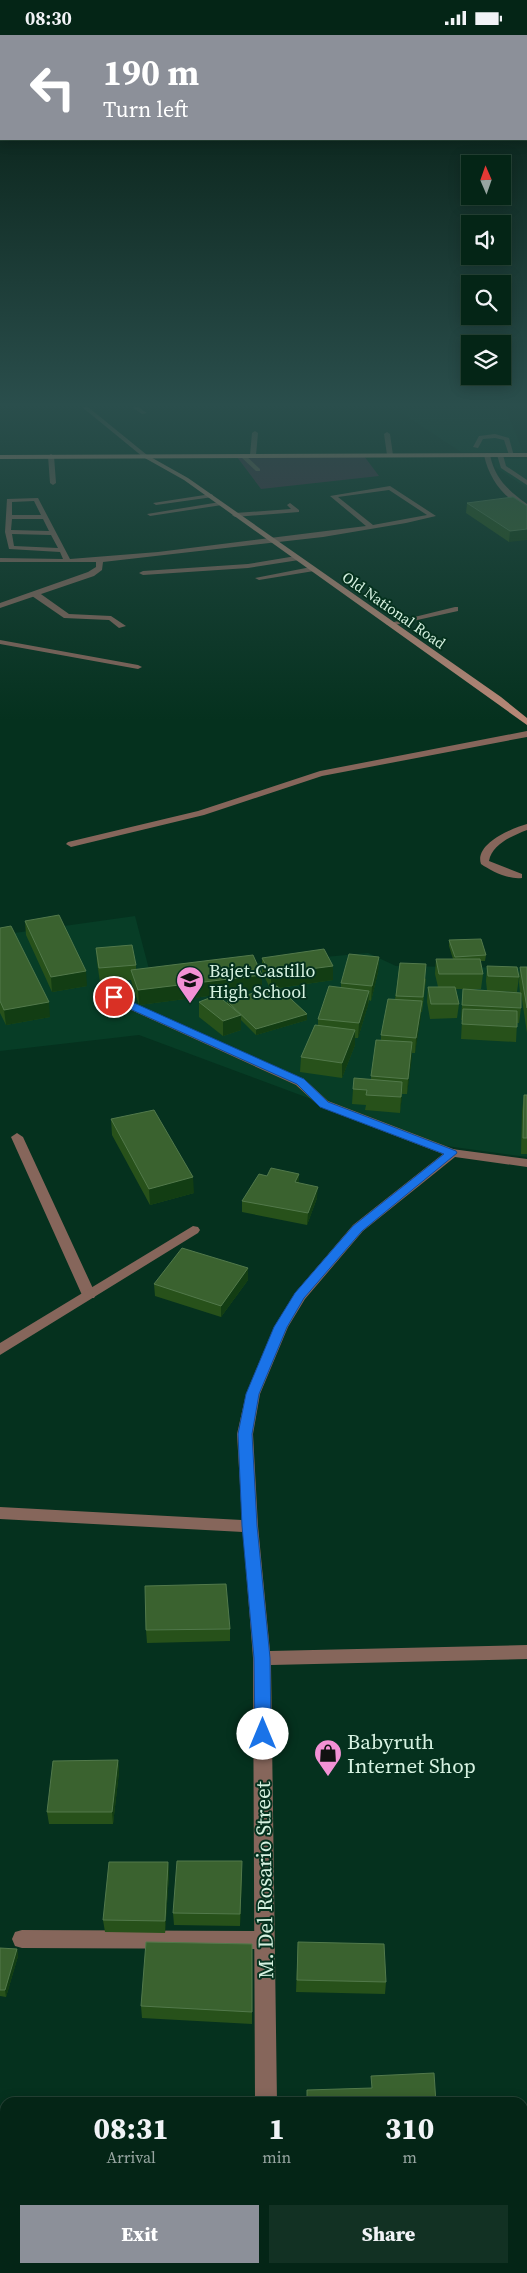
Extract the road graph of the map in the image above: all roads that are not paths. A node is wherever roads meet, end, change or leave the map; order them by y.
1 (8, 511) edge
2 (42, 511) edge
3 (168, 511) edge
4 (229, 511) edge
5 (290, 511) edge
6 (353, 511) edge
7 (426, 511) edge
8 (150, 514) dead end
9 (234, 515) junction
10 (8, 517) junction
11 (45, 517) junction
12 (371, 527) junction
13 (8, 532) junction
14 (52, 533) junction
15 (273, 542) junction
16 (61, 550) junction
17 (296, 558) junction
18 (0, 560) edge
19 (68, 561) junction
20 (100, 561) junction
21 (312, 569) junction
22 (143, 573) dead end
23 (259, 578) dead end
24 (35, 594) junction
25 (0, 607) edge
26 (455, 609) dead end
27 (390, 624) junction
28 (122, 626) dead end
29 (0, 642) edge
30 (138, 667) dead end
31 (527, 722) edge
32 (527, 734) edge
33 (527, 827) edge
34 (71, 844) dead end
35 (518, 876) dead end
36 (114, 997) dead end
37 (17, 1137) dead end
38 (452, 1153) junction
39 (527, 1163) edge
40 (193, 1230) dead end
41 (89, 1295) junction
42 (0, 1350) edge
43 (0, 1513) edge
44 (250, 1526) junction
45 (527, 1652) edge
46 (262, 1658) junction
47 (22, 1939) dead end
48 (265, 1941) junction
49 (266, 2097) edge

1 - 10 street
2 - 11 street
3 - 8 street
4 - 9 main road, Old National Road
5 - 9 street
6 - 12 street
7 - 12 street
9 - 15 main road, Old National Road
10 - 11 street
10 - 13 street
11 - 14 street
12 - 15 street
13 - 14 street
13 - 16 street
14 - 16 street
15 - 17 main road, Old National Road
15 - 20 street
16 - 19 street
17 - 21 main road, Old National Road
17 - 22 street
18 - 19 street
19 - 20 street
20 - 24 street
21 - 23 street
21 - 27 main road, Old National Road
24 - 25 street
24 - 28 street
26 - 27 street
27 - 31 main road, Old National Road
29 - 30 street
32 - 34 street
33 - 35 street
36 - 38 street
37 - 41 street
38 - 39 street
38 - 44 street, M. Del Rosario Street
40 - 41 street
41 - 42 street
43 - 44 street
44 - 46 street, M. Del Rosario Street
45 - 46 street
46 - 48 street, M. Del Rosario Street
47 - 48 street
48 - 49 street, M. Del Rosario Street

